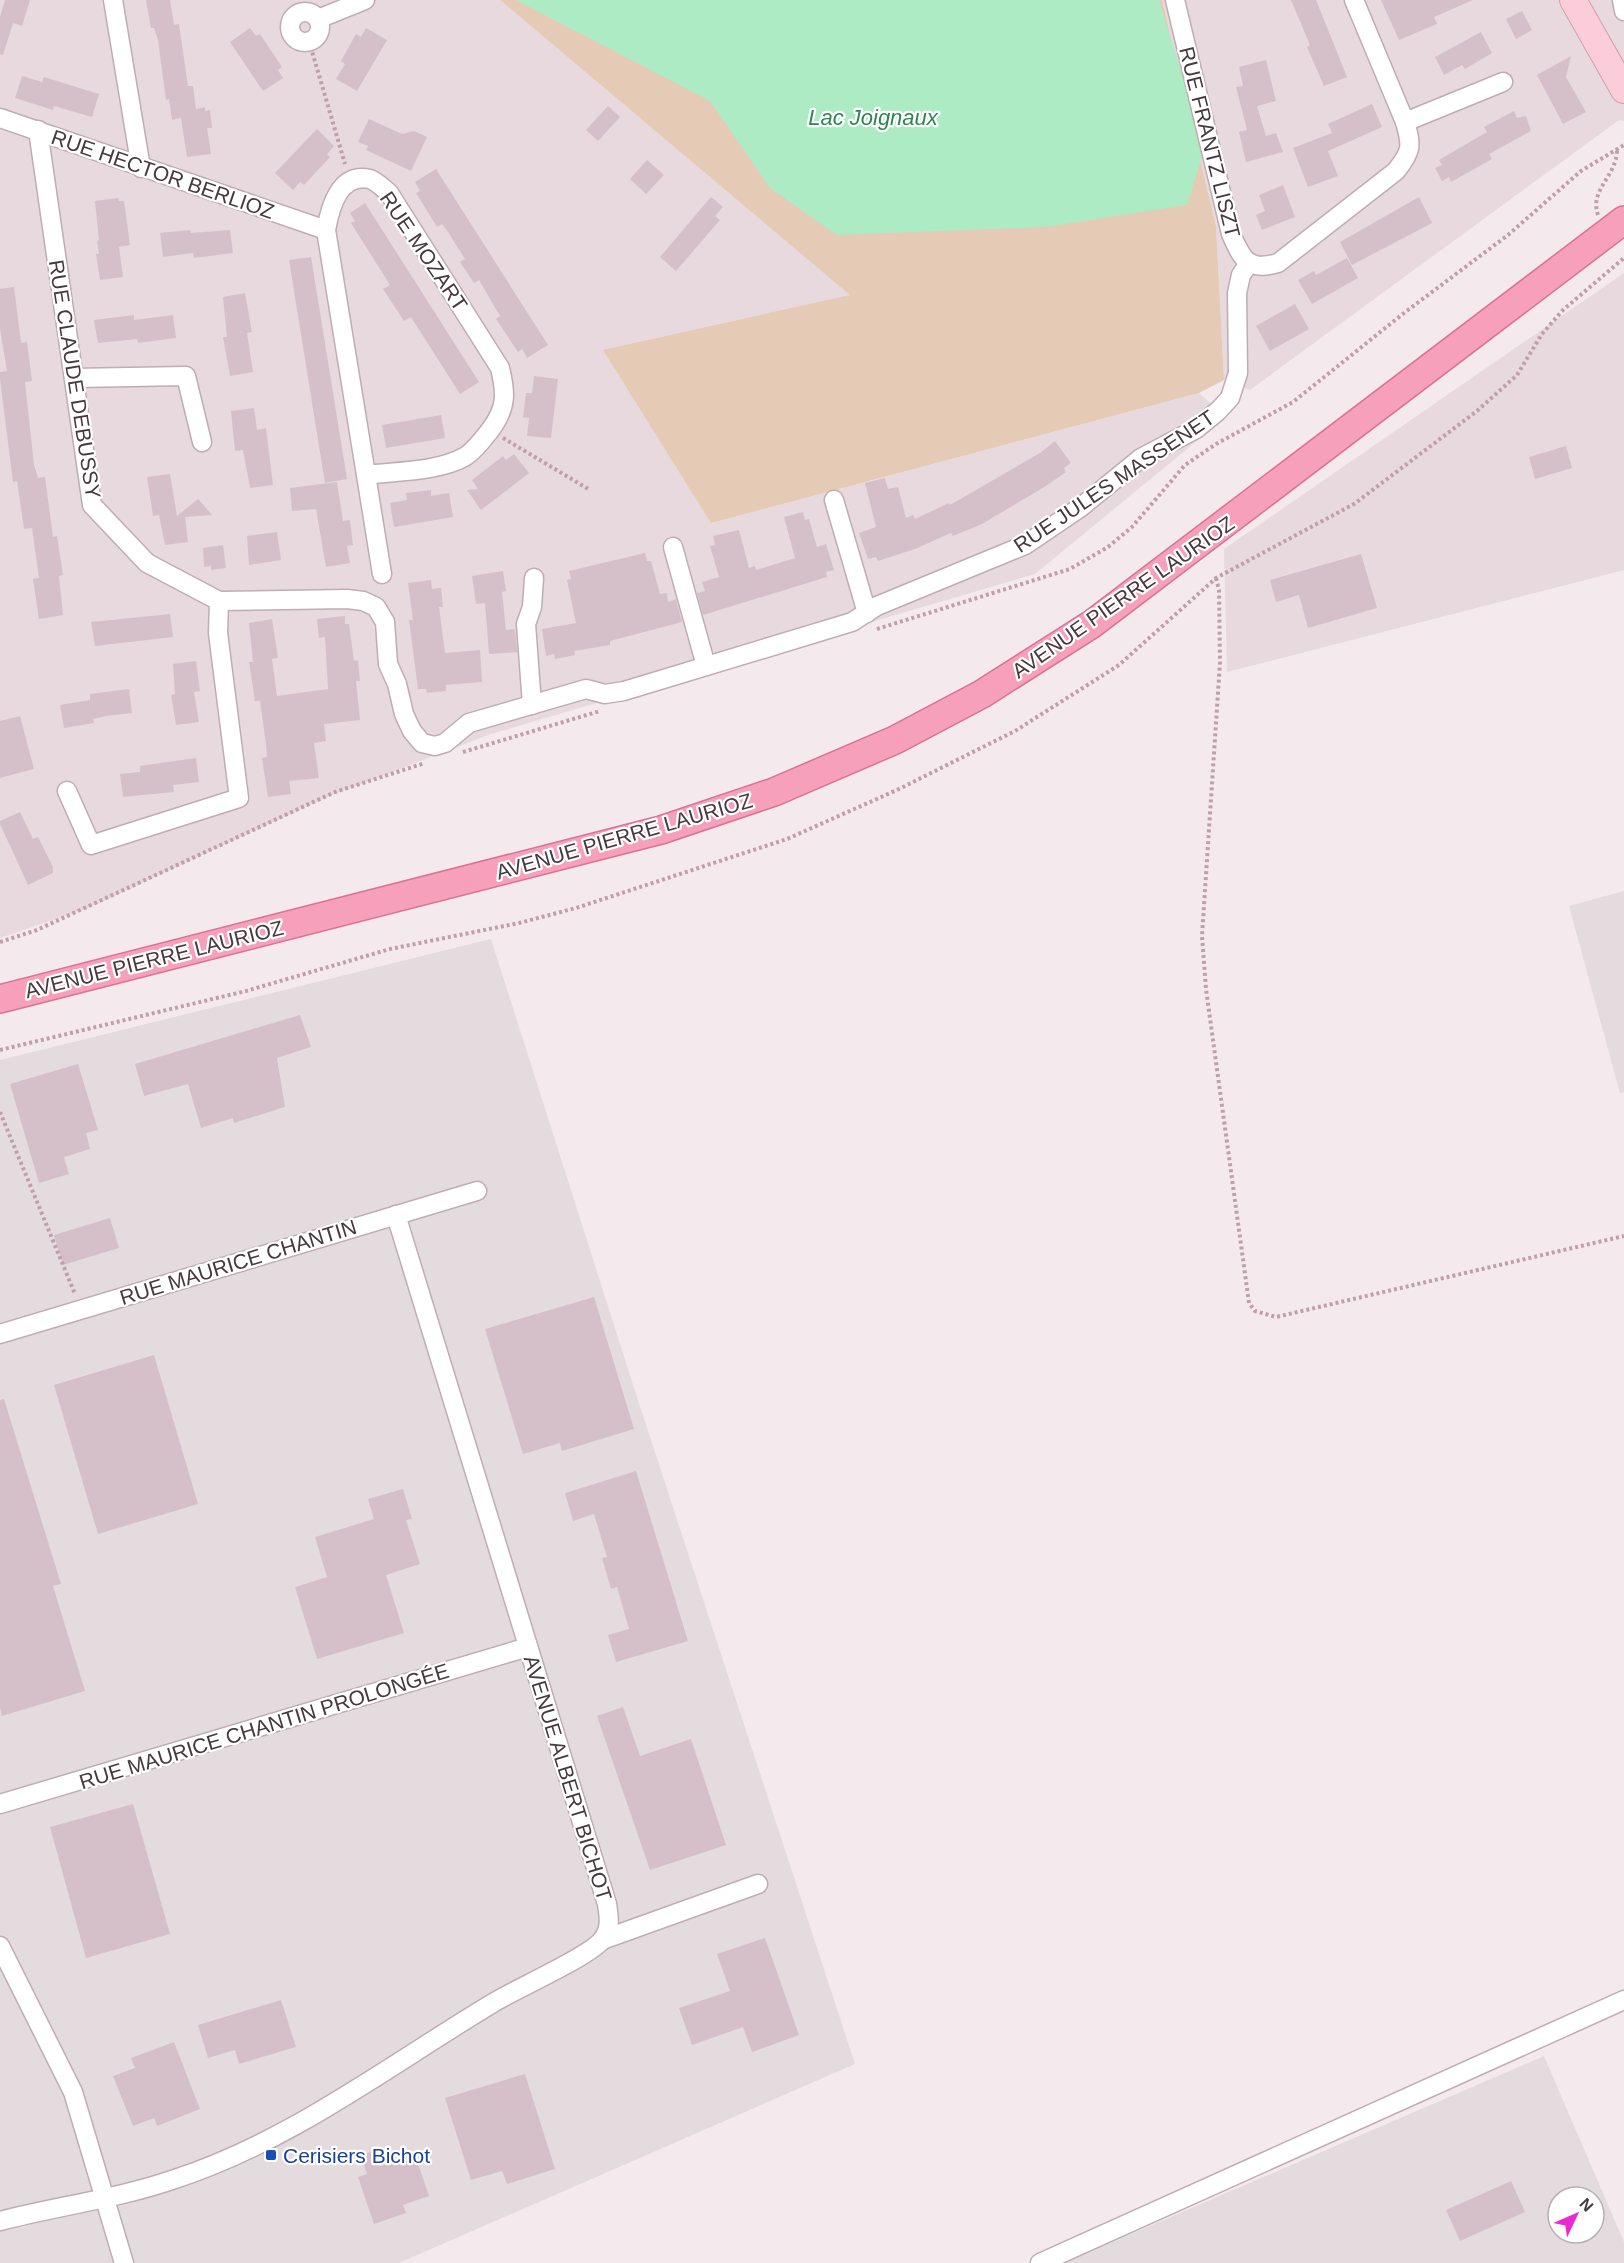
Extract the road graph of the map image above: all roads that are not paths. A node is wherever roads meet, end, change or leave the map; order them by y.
1 (113, 0) edge
2 (365, 0) edge
3 (1175, 0) edge
4 (1354, 0) edge
5 (1573, 0) edge
6 (1622, 0) edge
7 (1624, 11) edge
8 (318, 19) junction
9 (1620, 73) edge
10 (1503, 82) dead end
11 (0, 118) edge
12 (1405, 122) junction
13 (38, 130) junction
14 (141, 168) junction
15 (1624, 220) edge
16 (326, 230) junction
17 (1249, 263) junction
18 (74, 378) junction
19 (202, 442) dead end
20 (366, 475) junction
21 (834, 500) dead end
22 (673, 547) dead end
23 (382, 574) dead end
24 (534, 578) dead end
25 (219, 601) junction
26 (867, 613) junction
27 (706, 666) junction
28 (532, 705) junction
29 (67, 791) dead end
30 (0, 999) edge
31 (477, 1191) dead end
32 (396, 1215) junction
33 (0, 1334) edge
34 (528, 1647) junction
35 (0, 1804) edge
36 (758, 1884) dead end
37 (603, 1940) junction
38 (0, 1946) edge
39 (1624, 2000) edge
40 (106, 2197) junction
41 (0, 2222) edge
42 (124, 2263) edge
43 (1040, 2263) edge

1 - 14 street
2 - 8 street
3 - 17 street, RUE FRANTZ LISZT
4 - 12 street, RUE FRANTZ LISZT
5 - 9 street
6 - 7 street
8 - 8 street
10 - 12 street
11 - 13 street, RUE HECTOR BERLIOZ
12 - 17 street, RUE FRANTZ LISZT
13 - 14 street, RUE HECTOR BERLIOZ
13 - 18 street, RUE CLAUDE DEBUSSY
14 - 16 street, RUE HECTOR BERLIOZ
15 - 30 main road, AVENUE PIERRE LAURIOZ
16 - 20 street, RUE MOZART
16 - 20 street, RUE MOZART
17 - 26 street, RUE JULES MASSENET
18 - 19 street
18 - 25 street, RUE CLAUDE DEBUSSY
20 - 23 street, RUE MOZART
21 - 26 street
22 - 27 street
24 - 28 street
25 - 28 street, RUE JULES MASSENET
25 - 29 street
26 - 27 street, RUE JULES MASSENET
27 - 28 street, RUE JULES MASSENET
31 - 32 street, RUE MAURICE CHANTIN
32 - 33 street, RUE MAURICE CHANTIN
32 - 34 street, AVENUE ALBERT BICHOT
34 - 35 street, RUE MAURICE CHANTIN PROLONGÉE
34 - 37 street, AVENUE ALBERT BICHOT
36 - 37 street
37 - 40 street
38 - 40 street
39 - 43 street
40 - 41 street
40 - 42 street

